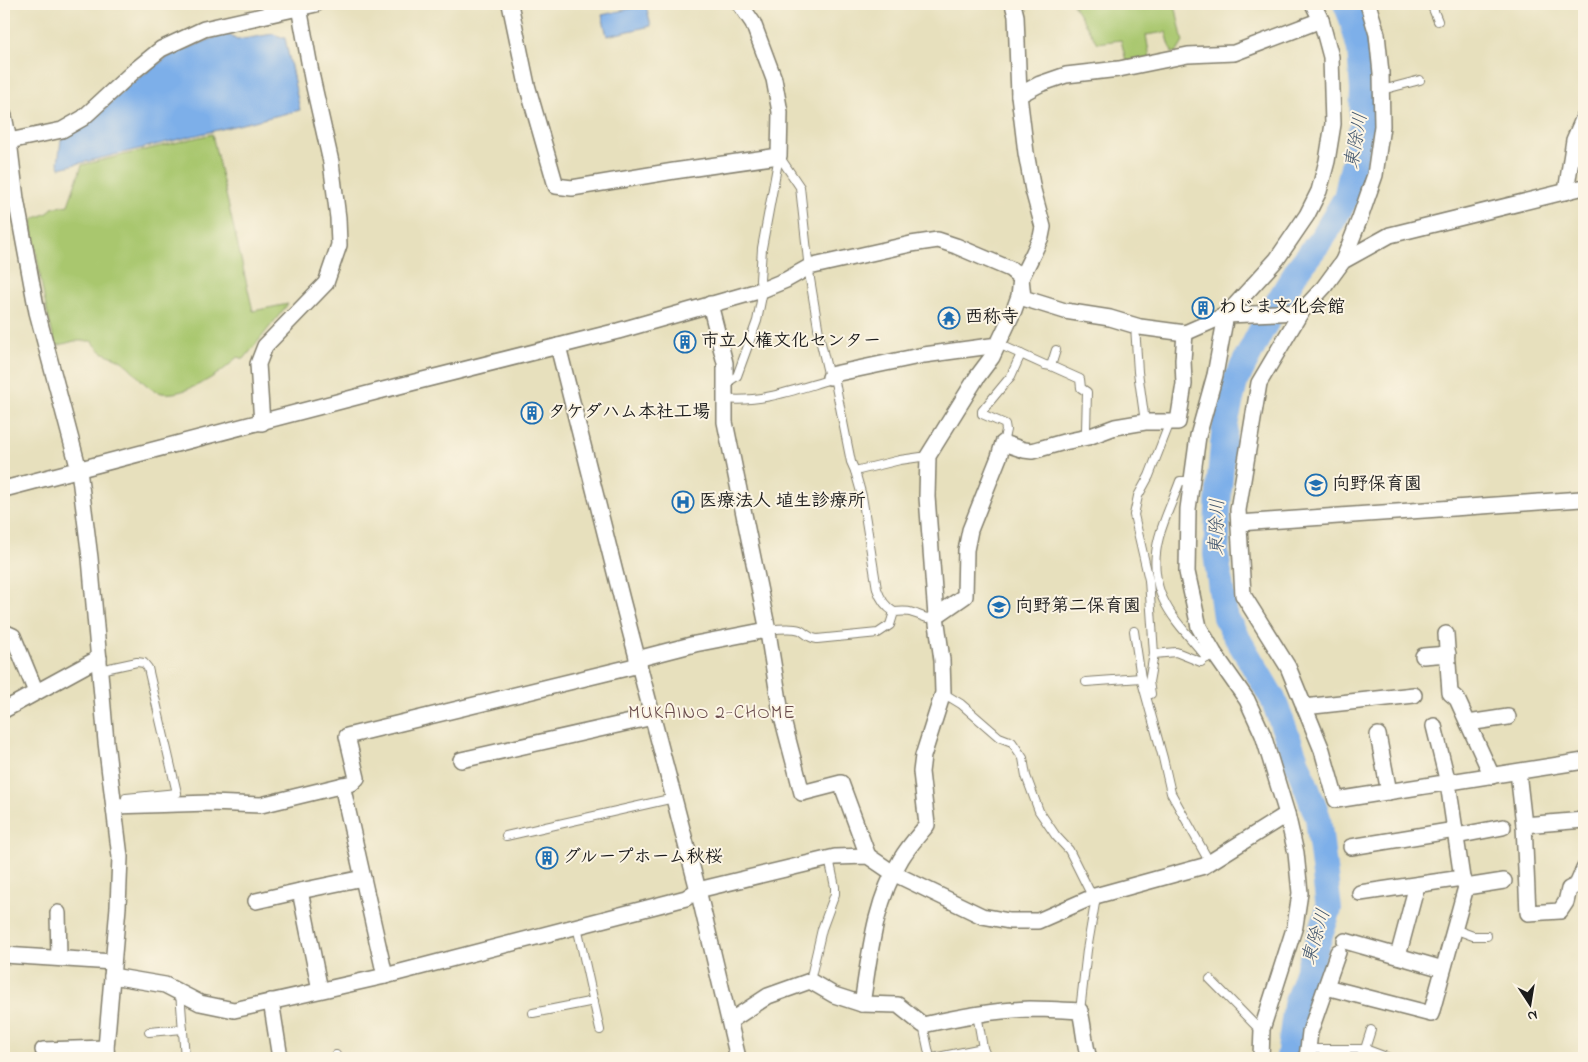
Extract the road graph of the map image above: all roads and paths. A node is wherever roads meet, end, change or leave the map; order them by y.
1 (316, 4) edge
2 (510, 4) edge
3 (740, 4) edge
4 (1013, 4) edge
5 (1313, 4) edge
6 (1368, 4) edge
7 (1431, 4) edge
8 (299, 7) junction
9 (1321, 20) junction
10 (1438, 21) dead end
11 (1420, 80) dead end
12 (1382, 90) junction
13 (1019, 95) junction
14 (4, 116) edge
15 (1584, 117) edge
16 (9, 141) junction
17 (779, 156) junction
18 (1584, 188) edge
19 (1566, 192) junction
20 (1343, 261) junction
21 (809, 267) junction
22 (1021, 278) junction
23 (762, 290) junction
24 (710, 304) junction
25 (1301, 312) junction
26 (1226, 315) junction
27 (1135, 326) junction
28 (1185, 333) junction
29 (998, 345) junction
30 (558, 346) junction
31 (1056, 350) dead end
32 (1021, 354) junction
33 (1052, 366) junction
34 (830, 377) junction
35 (725, 392) junction
36 (1145, 422) junction
37 (1170, 422) junction
38 (262, 423) junction
39 (1088, 437) junction
40 (1004, 443) junction
41 (928, 456) junction
42 (79, 470) junction
43 (855, 471) junction
44 (1192, 481) junction
45 (4, 490) edge
46 (1583, 499) edge
47 (1239, 523) junction
48 (894, 612) junction
49 (936, 616) junction
50 (768, 630) junction
51 (1134, 631) dead end
52 (4, 632) edge
53 (1446, 634) dead end
54 (1154, 654) junction
55 (1448, 654) junction
56 (1210, 655) junction
57 (1423, 656) dead end
58 (638, 662) junction
59 (100, 664) junction
60 (1141, 678) junction
61 (1086, 682) dead end
62 (36, 692) junction
63 (943, 693) junction
64 (1152, 694) dead end
65 (1414, 695) dead end
66 (1304, 707) junction
67 (4, 710) edge
68 (653, 717) junction
69 (1508, 717) dead end
70 (1468, 723) junction
71 (1434, 726) dead end
72 (1378, 735) dead end
73 (461, 760) dead end
74 (1584, 761) edge
75 (1518, 772) junction
76 (1492, 776) junction
77 (1448, 783) junction
78 (342, 785) junction
79 (1388, 792) junction
80 (674, 798) junction
81 (114, 802) junction
82 (1287, 814) junction
83 (1584, 820) edge
84 (1524, 825) junction
85 (1503, 827) dead end
86 (1456, 833) junction
87 (506, 836) dead end
88 (1351, 847) dead end
89 (868, 856) junction
90 (829, 858) junction
91 (1210, 863) junction
92 (1584, 869) edge
93 (893, 873) junction
94 (363, 878) junction
95 (1504, 881) dead end
96 (1464, 882) junction
97 (1417, 886) junction
98 (698, 890) junction
99 (300, 891) junction
100 (1360, 893) dead end
101 (1095, 896) junction
102 (256, 900) dead end
103 (58, 913) dead end
104 (577, 926) junction
105 (1454, 929) junction
106 (1487, 936) dead end
107 (4, 955) edge
108 (1398, 956) junction
109 (59, 958) junction
110 (113, 969) junction
111 (1443, 969) junction
112 (385, 976) junction
113 (1210, 979) dead end
114 (810, 981) junction
115 (1326, 987) junction
116 (320, 990) junction
117 (180, 992) junction
118 (271, 1001) junction
119 (594, 1001) junction
120 (862, 1004) junction
121 (1080, 1011) junction
122 (533, 1013) dead end
123 (977, 1014) junction
124 (730, 1021) junction
125 (923, 1025) junction
126 (183, 1029) junction
127 (1262, 1029) junction
128 (600, 1030) dead end
129 (1371, 1030) dead end
130 (149, 1032) dead end
131 (983, 1048) junction
132 (1365, 1049) junction
133 (43, 1050) dead end
134 (107, 1053) edge
135 (1307, 1054) edge
136 (185, 1058) edge
137 (280, 1058) edge
138 (738, 1058) edge
139 (932, 1058) edge
140 (988, 1058) edge
141 (1089, 1058) edge
142 (1260, 1058) edge
143 (1389, 1058) edge

1 - 8 street
2 - 17 street
3 - 17 street
4 - 13 street
5 - 9 street
6 - 12 street
7 - 10 lane
8 - 16 street
8 - 38 street
9 - 13 street
9 - 26 street
11 - 12 lane
12 - 20 street
13 - 22 street
14 - 16 street
15 - 19 street
16 - 42 street
17 - 21 lane
17 - 23 lane
18 - 19 street
19 - 20 street
20 - 25 street
21 - 22 street
21 - 23 street
21 - 34 lane
22 - 27 street
22 - 29 street
23 - 24 street
23 - 35 lane
24 - 30 street
24 - 35 street
25 - 26 street
25 - 47 street
26 - 28 street
26 - 44 street
27 - 28 street
27 - 36 lane
28 - 37 street
29 - 32 lane
29 - 34 street
29 - 41 street
30 - 38 street
30 - 58 street
31 - 33 lane
32 - 33 lane
32 - 40 lane
33 - 39 lane
34 - 35 lane
34 - 43 lane
35 - 50 street
36 - 37 street
36 - 39 street
37 - 54 lane
38 - 42 street
39 - 40 street
40 - 49 street
41 - 43 lane
41 - 49 street
42 - 45 street
42 - 59 street
43 - 48 lane
44 - 56 street
44 - 56 lane
46 - 47 street
47 - 66 street
48 - 49 lane
48 - 50 lane
49 - 63 street
50 - 58 street
50 - 89 street
51 - 60 lane
52 - 62 street
53 - 55 street
54 - 56 lane
54 - 64 lane
55 - 57 street
55 - 70 street
56 - 82 street
58 - 68 street
58 - 78 street
59 - 62 street
59 - 81 street
59 - 81 lane
60 - 61 lane
60 - 91 lane
62 - 67 street
63 - 93 street
63 - 101 lane
65 - 66 street
66 - 79 street
68 - 73 street
68 - 80 street
69 - 70 street
70 - 76 street
71 - 77 street
72 - 79 street
74 - 75 street
75 - 76 street
75 - 84 street
76 - 77 street
77 - 79 street
77 - 86 street
78 - 81 street
78 - 94 street
80 - 87 lane
80 - 98 street
81 - 110 street
82 - 91 street
82 - 127 street
83 - 84 street
84 - 92 street
85 - 86 street
86 - 88 street
86 - 96 street
89 - 90 street
89 - 93 street
90 - 98 street
90 - 114 lane
91 - 101 street
93 - 101 street
93 - 120 street
94 - 99 street
94 - 112 street
95 - 96 street
96 - 97 street
96 - 105 street
97 - 100 street
97 - 108 street
98 - 104 street
98 - 124 street
99 - 102 street
99 - 116 street
101 - 121 lane
103 - 109 street
104 - 112 street
104 - 119 lane
105 - 106 lane
105 - 111 street
107 - 109 street
108 - 111 street
108 - 115 street
109 - 110 street
110 - 117 street
110 - 134 street
111 - 115 street
112 - 116 street
113 - 127 lane
114 - 120 street
114 - 124 street
115 - 135 street
116 - 118 street
117 - 118 street
117 - 126 lane
118 - 137 street
119 - 122 lane
119 - 128 lane
120 - 125 street
121 - 123 street
121 - 141 street
123 - 125 street
123 - 131 lane
124 - 138 street
125 - 139 lane
126 - 130 lane
126 - 136 lane
127 - 142 street
129 - 132 lane
131 - 139 lane
131 - 140 lane
132 - 135 lane
132 - 143 lane
133 - 134 street

